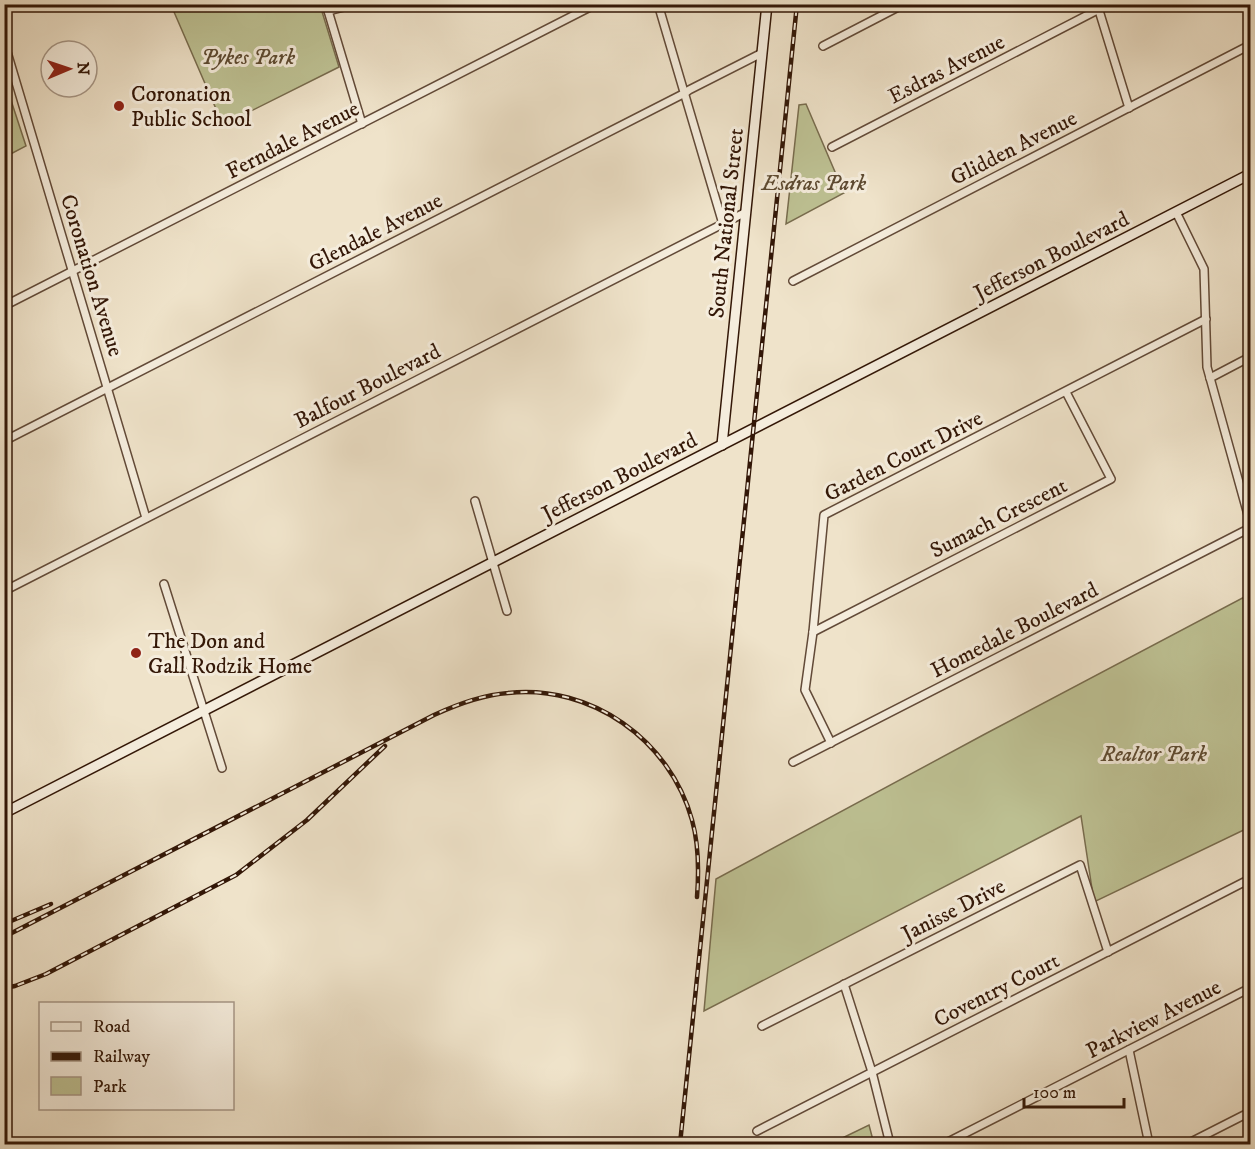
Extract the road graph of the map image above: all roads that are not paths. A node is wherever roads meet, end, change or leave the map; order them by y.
1 (357, 4) edge
2 (596, 4) edge
3 (658, 4) edge
4 (767, 4) edge
5 (904, 4) edge
6 (1109, 4) edge
7 (1098, 7) edge
8 (327, 8) edge
9 (4, 42) edge
10 (1251, 45) edge
11 (823, 46) dead end
12 (762, 53) junction
13 (684, 93) junction
14 (1129, 108) junction
15 (362, 124) junction
16 (832, 147) dead end
17 (1251, 174) edge
18 (746, 212) junction
19 (1176, 212) junction
20 (723, 224) junction
21 (73, 271) junction
22 (793, 281) dead end
23 (4, 306) edge
24 (1206, 319) junction
25 (1251, 357) edge
26 (1210, 378) junction
27 (108, 388) junction
28 (1066, 392) junction
29 (4, 441) edge
30 (722, 445) junction
31 (476, 501) dead end
32 (146, 518) junction
33 (1251, 522) edge
34 (1251, 528) edge
35 (493, 563) junction
36 (164, 584) dead end
37 (4, 591) edge
38 (507, 611) dead end
39 (813, 632) junction
40 (205, 710) junction
41 (831, 743) junction
42 (794, 762) dead end
43 (222, 768) dead end
44 (4, 813) edge
45 (1251, 879) edge
46 (1108, 952) junction
47 (844, 984) junction
48 (1251, 988) edge
49 (762, 1026) dead end
50 (1129, 1050) junction
51 (872, 1072) junction
52 (1251, 1112) edge
53 (757, 1131) dead end
54 (891, 1144) edge
55 (944, 1144) edge
56 (1149, 1144) edge
57 (1187, 1144) edge

1 - 8 street
2 - 15 street, Ferndale Avenue
3 - 13 street
4 - 12 street, South National Street
5 - 11 street
6 - 7 street, Esdras Avenue
7 - 14 street
7 - 16 street, Esdras Avenue
8 - 15 street
9 - 21 street, Coronation Avenue
10 - 14 street, Glidden Avenue
12 - 13 street, Glendale Avenue
12 - 18 street, South National Street
13 - 20 street
13 - 27 street, Glendale Avenue
14 - 22 street, Glidden Avenue
15 - 21 street, Ferndale Avenue
17 - 19 street, Jefferson Boulevard
18 - 20 street, Balfour Boulevard
18 - 30 street, South National Street
19 - 24 street
19 - 30 street, Jefferson Boulevard
20 - 32 street, Balfour Boulevard
21 - 23 street, Ferndale Avenue
21 - 27 street, Coronation Avenue
24 - 26 street
24 - 28 street, Garden Court Drive
25 - 26 street
26 - 33 street
27 - 29 street, Glendale Avenue
27 - 32 street, Coronation Avenue
28 - 39 street, Garden Court Drive
28 - 39 street, Sumach Crescent
30 - 35 street, Jefferson Boulevard
31 - 35 street
32 - 37 street, Balfour Boulevard
34 - 41 street, Homedale Boulevard
35 - 38 street
35 - 40 street, Jefferson Boulevard
36 - 40 street
39 - 41 street, Garden Court Drive
40 - 43 street
40 - 44 street, Jefferson Boulevard
41 - 42 street, Homedale Boulevard
45 - 46 street, Coventry Court
46 - 47 street, Janisse Drive
46 - 51 street, Coventry Court
47 - 49 street, Janisse Drive
47 - 51 street
48 - 50 street, Parkview Avenue
50 - 55 street, Parkview Avenue
50 - 56 street
51 - 53 street, Coventry Court
51 - 54 street
52 - 57 street

